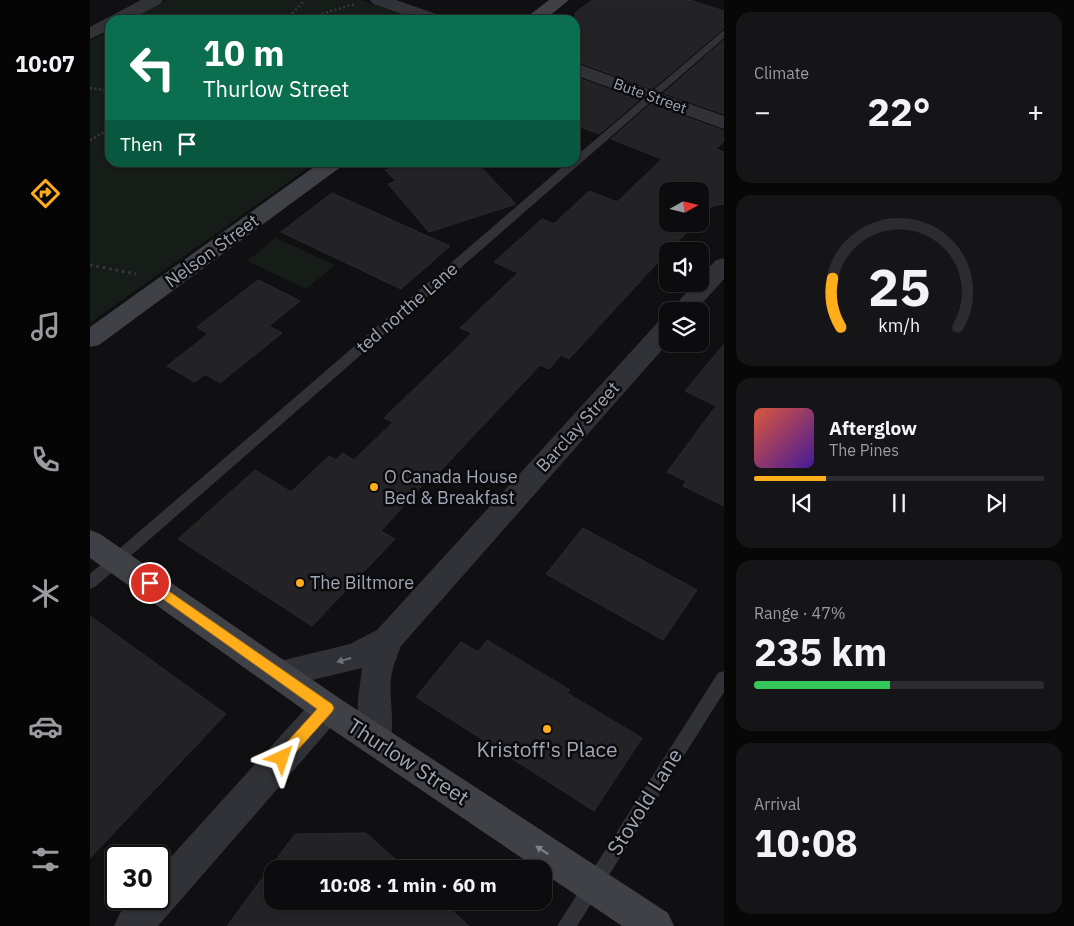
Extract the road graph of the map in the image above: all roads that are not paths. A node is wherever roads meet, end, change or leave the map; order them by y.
1 (154, 0) edge
2 (379, 0) edge
3 (560, 0) edge
4 (126, 15) edge
5 (422, 15) edge
6 (539, 15) edge
7 (105, 26) edge
8 (724, 33) edge
9 (90, 34) edge
10 (580, 72) edge
11 (652, 97) junction
12 (724, 123) edge
13 (580, 159) edge
14 (327, 167) edge
15 (571, 167) edge
16 (724, 264) edge
17 (690, 302) edge
18 (659, 337) edge
19 (90, 339) edge
20 (90, 542) edge
21 (118, 560) junction
22 (90, 583) edge
23 (388, 639) junction
24 (279, 674) junction
25 (724, 678) edge
26 (327, 708) junction
27 (375, 740) junction
28 (594, 884) junction
29 (170, 885) edge
30 (147, 910) edge
31 (133, 926) edge
32 (566, 926) edge
33 (655, 926) edge

1 - 4 street
2 - 5 street
3 - 6 main road
7 - 9 street
8 - 11 lane, ted northe Lane
10 - 11 street, Bute Street
11 - 12 street, Bute Street
11 - 13 lane, ted northe Lane
14 - 19 main road, Nelson Street
15 - 21 lane, ted northe Lane
16 - 17 street
18 - 23 street, Barclay Street
20 - 21 main road, Thurlow Street
21 - 22 lane, ted northe Lane
21 - 24 main road, Thurlow Street
23 -> 24 street, Barclay Street
23 - 27 street, Barclay Street
24 - 26 main road, Thurlow Street
25 - 28 lane, Stovold Lane
26 - 27 main road, Thurlow Street
26 - 29 street
28 -> 27 main road, Thurlow Street
28 - 32 lane, Stovold Lane
28 - 33 main road, Thurlow Street
30 - 31 street

